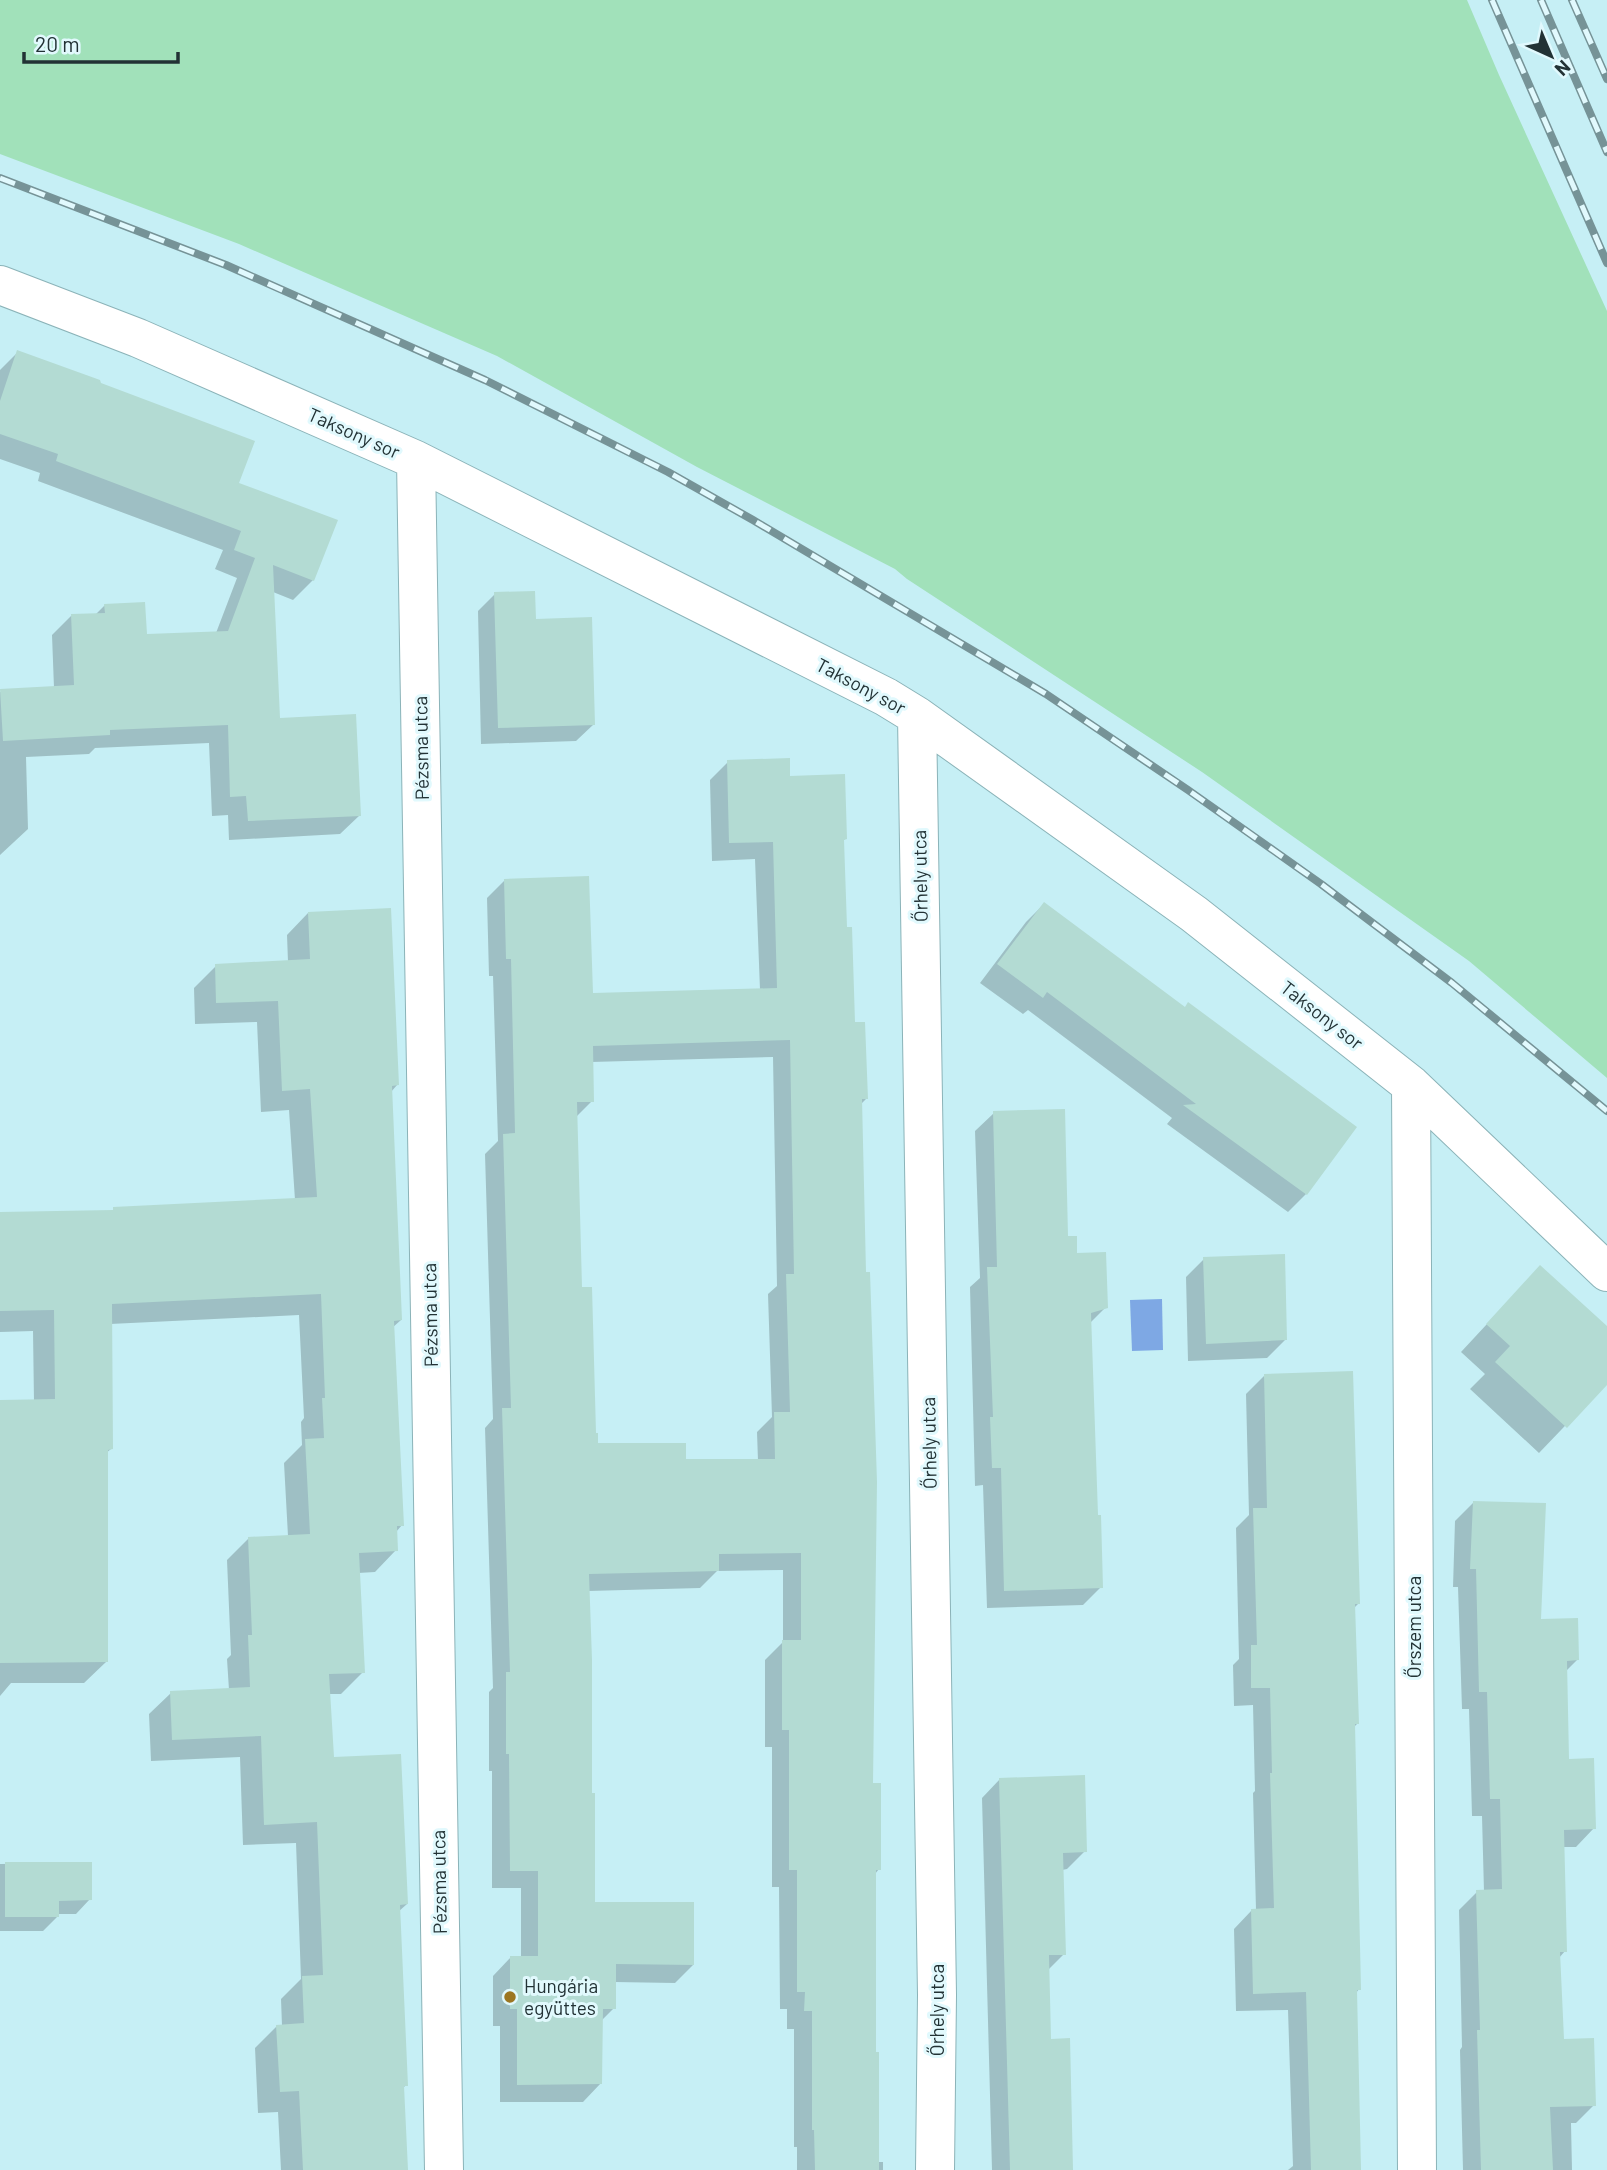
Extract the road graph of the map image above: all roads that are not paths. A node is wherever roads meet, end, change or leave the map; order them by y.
1 (0, 285) edge
2 (416, 460) junction
3 (917, 716) junction
4 (1411, 1084) junction
5 (1607, 1272) edge
6 (444, 2170) edge
7 (935, 2170) edge
8 (1417, 2170) edge

1 - 2 street, Taksony sor
2 - 3 street, Taksony sor
2 - 6 street, Pézsma utca
3 - 4 street, Taksony sor
3 - 7 street, Őrhely utca
4 - 5 street, Taksony sor
4 - 8 street, Őrszem utca

